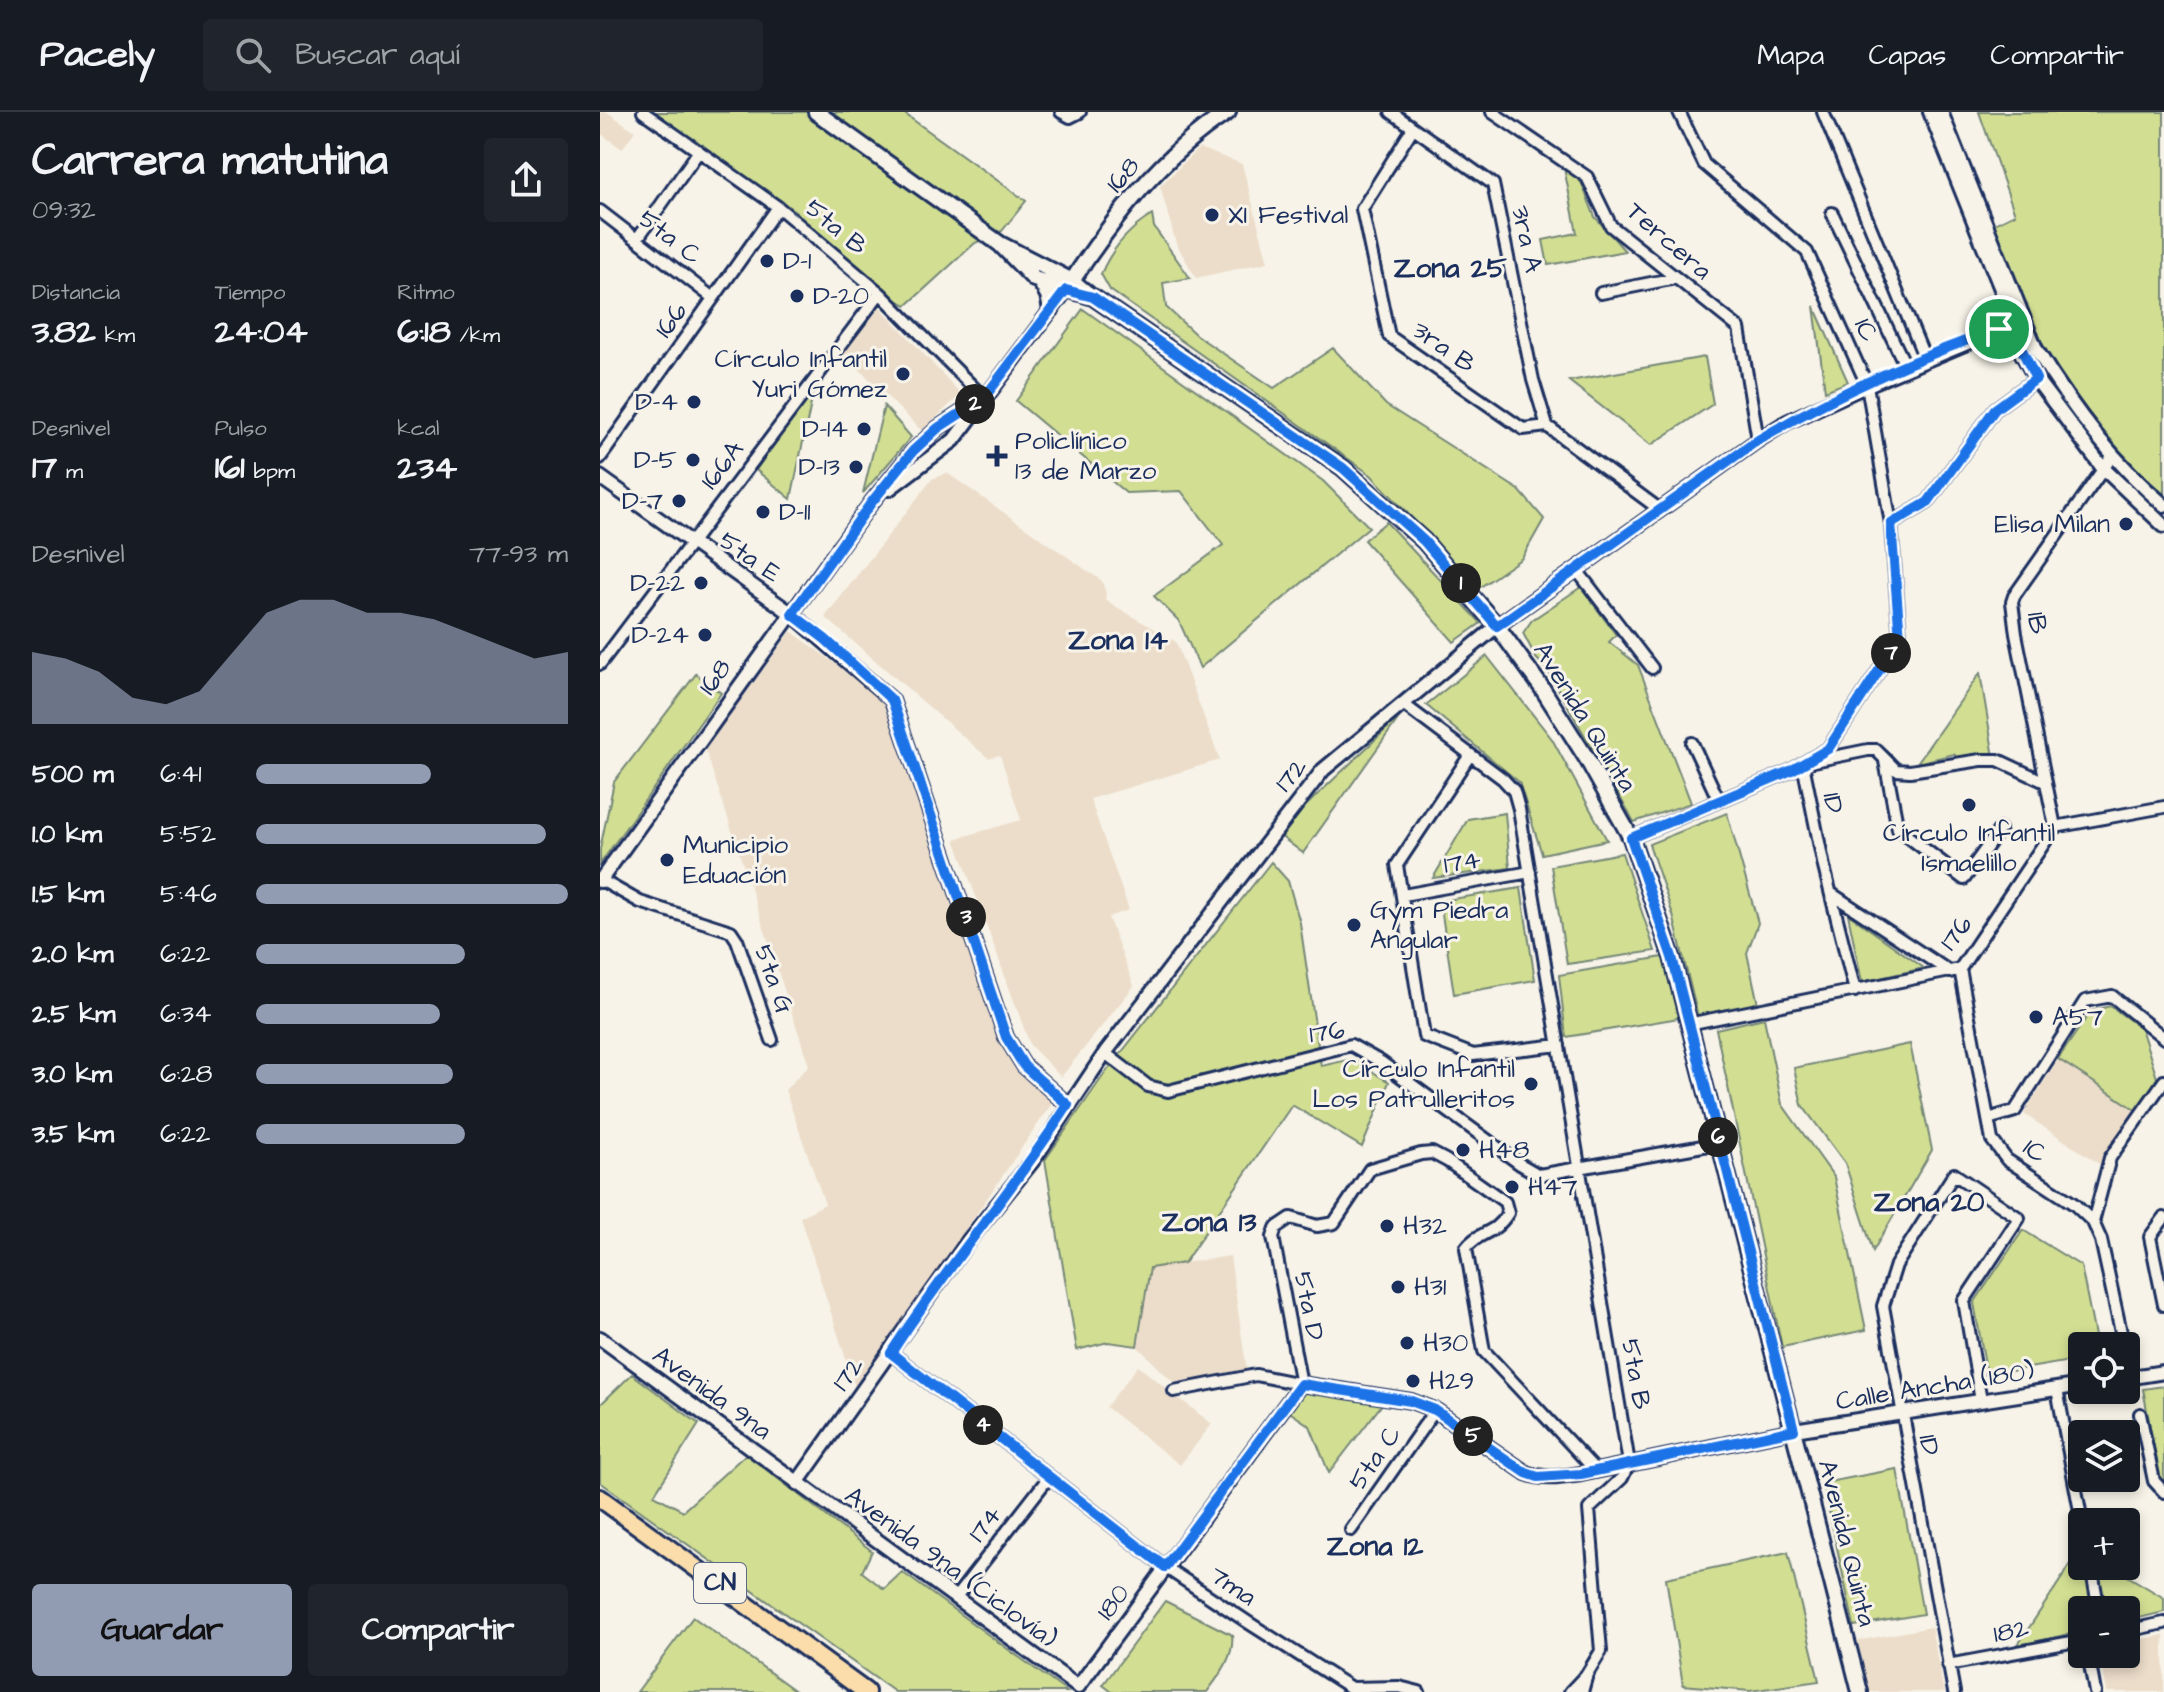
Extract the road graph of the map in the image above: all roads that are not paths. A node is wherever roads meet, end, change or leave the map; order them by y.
1 (643, 112) edge
2 (816, 112) edge
3 (1061, 112) edge
4 (1080, 112) edge
5 (1228, 112) edge
6 (1391, 112) edge
7 (1492, 112) edge
8 (1679, 112) edge
9 (1823, 112) edge
10 (1930, 112) edge
11 (1941, 112) edge
12 (1208, 119) edge
13 (1413, 128) junction
14 (699, 151) junction
15 (778, 207) junction
16 (600, 211) edge
17 (1832, 213) dead end
18 (637, 239) junction
19 (1000, 244) junction
20 (1676, 278) junction
21 (1041, 283) junction
22 (1069, 286) junction
23 (880, 293) junction
24 (1601, 293) dead end
25 (713, 298) junction
26 (1051, 310) junction
27 (2022, 318) junction
28 (2010, 325) junction
29 (1925, 359) junction
30 (1906, 367) junction
31 (2036, 379) junction
32 (1867, 385) junction
33 (984, 398) junction
34 (1547, 426) junction
35 (1758, 440) junction
36 (2113, 455) junction
37 (600, 458) edge
38 (2102, 467) junction
39 (600, 477) edge
40 (871, 503) junction
41 (2164, 505) edge
42 (1659, 509) junction
43 (1891, 524) junction
44 (2164, 526) edge
45 (692, 542) junction
46 (1576, 569) junction
47 (792, 614) junction
48 (1497, 626) junction
49 (600, 664) edge
50 (1652, 668) dead end
51 (1403, 704) junction
52 (1692, 743) dead end
53 (1470, 755) junction
54 (1885, 761) junction
55 (1803, 764) junction
56 (2045, 782) junction
57 (1719, 801) junction
58 (2164, 807) edge
59 (2055, 827) junction
60 (2000, 829) dead end
61 (1631, 838) junction
62 (1530, 872) junction
63 (600, 880) edge
64 (1832, 894) junction
65 (1403, 895) junction
66 (1955, 970) junction
67 (1855, 991) junction
68 (1688, 1024) junction
69 (2164, 1038) edge
70 (772, 1040) dead end
71 (1559, 1045) junction
72 (1105, 1053) junction
73 (2164, 1081) edge
74 (1068, 1105) junction
75 (1988, 1119) junction
76 (1720, 1143) junction
77 (1579, 1166) junction
78 (2164, 1218) edge
79 (2093, 1222) junction
80 (2164, 1305) edge
81 (2121, 1332) edge
82 (600, 1338) edge
83 (891, 1353) junction
84 (2164, 1372) edge
85 (2140, 1375) edge
86 (1301, 1384) junction
87 (2068, 1387) edge
88 (2057, 1389) junction
89 (1174, 1391) dead end
90 (1981, 1401) junction
91 (1435, 1410) junction
92 (1901, 1413) junction
93 (2140, 1414) dead end
94 (1794, 1430) junction
95 (1629, 1463) junction
96 (1596, 1471) junction
97 (1049, 1477) junction
98 (797, 1483) junction
99 (2164, 1492) edge
100 (600, 1498) edge
101 (2079, 1508) edge
102 (1351, 1530) dead end
103 (1165, 1567) junction
104 (956, 1597) junction
105 (2164, 1623) edge
106 (2140, 1628) edge
107 (2068, 1643) edge
108 (1948, 1665) junction
109 (2091, 1668) edge
110 (1587, 1674) junction
111 (1082, 1690) edge
112 (866, 1692) edge
113 (1419, 1692) edge
114 (1570, 1692) edge
115 (1582, 1692) edge
116 (1860, 1692) edge
117 (1954, 1692) edge
118 (2095, 1692) edge

1 - 14 street, 5ta B
2 - 19 main road
3 - 4 street
5 - 12 main road, 168
6 - 13 street, 3ra A
7 - 20 street, Tercera
8 - 32 street, 1C
9 - 29 street
10 - 28 street
11 - 27 street
12 - 22 main road, 168
13 - 34 street, 3ra A
13 - 34 street, 3ra B
14 - 15 street, 5ta B
14 - 18 street
15 - 23 street, 5ta B
15 - 25 street, 166
16 - 18 street, 5ta C
17 - 30 street
18 - 25 street, 5ta C
19 - 21 main road
19 - 22 main road
20 - 24 street
20 - 35 street, Tercera
21 - 22 main road
21 - 26 main road
22 - 26 street, 168
22 - 48 main road, Avenida Quinta
23 - 33 street, 5ta B
23 - 45 street, 166A
25 - 37 street, 166
26 - 33 street, 168
27 - 28 street, 172
27 - 36 street
28 - 29 street, 172
28 - 31 street
29 - 30 street, 172
30 - 32 street, 172
31 - 38 street
31 - 43 street
32 - 35 street, 172
32 - 43 street, 1C
33 - 40 street, 168
33 - 40 street, 168
34 - 42 street, 3ra B
35 - 42 street, 172
36 - 38 street, 1B
36 - 41 street
38 - 44 street
38 - 56 street, 1B
39 - 45 street, 5ta E
40 - 47 street, 168
42 - 46 street, 172
43 - 55 street, 1C
45 - 47 street, 5ta E
45 - 49 street, 166A
46 - 48 street, 172
46 - 50 street
47 - 63 street, 168
47 - 74 street, 5ta E
48 - 51 street, 172
48 - 61 main road, Avenida Quinta
51 - 53 street, 5ta B
51 - 72 street, 172
52 - 57 street
53 - 62 street, 5ta B
53 - 65 street
54 - 55 street
54 - 56 street
54 - 60 street
55 - 57 street
55 - 64 street, 1D
56 - 59 street, 1B
57 - 61 street
58 - 59 street
59 - 66 street, 176
61 - 68 main road, Avenida Quinta
62 - 65 street, 174
62 - 71 street, 5ta B
63 - 70 street, 5ta G
64 - 66 street
64 - 67 street, 1D
65 - 71 street
66 - 67 street, 176
66 - 75 street, 1C
67 - 68 street, 176
68 - 76 main road, Avenida Quinta
69 - 75 street
71 - 77 street, 5ta B
72 - 74 street, 172
72 - 77 street, 176
73 - 79 street
74 - 83 street, 172
75 - 79 street, 1C
76 - 77 street, 176
76 - 94 main road, Avenida Quinta
77 - 95 street, 5ta B
78 - 80 street
79 - 81 street
82 - 98 street, Avenida 9na
83 - 97 street, 7ma
83 - 98 street, 172
84 - 85 street
86 - 89 street
86 - 91 street
86 - 96 street, 5ta D
86 - 103 street, 180
87 - 88 street, Calle Ancha (180)
88 - 90 street, Calle Ancha (180)
88 - 101 street
90 - 92 street, Calle Ancha (180)
90 - 92 street, 1D
91 - 96 street
91 - 102 street, 5ta C
92 - 94 street, Calle Ancha (180)
92 - 108 street, 1D
93 - 99 street
94 - 95 street
94 - 116 main road, Avenida Quinta
95 - 96 street
95 - 110 street
97 - 103 street, 7ma
97 - 104 street, 174
98 - 104 street, Avenida 9na (Ciclovía)
100 - 112 highway, CN
103 - 111 street, 180
103 - 113 street, 7ma
104 - 111 street, Avenida 9na (Ciclovía)
105 - 106 street
107 - 108 street, 182
108 - 117 street, 1D
109 - 118 street
110 - 114 street
110 - 115 street

